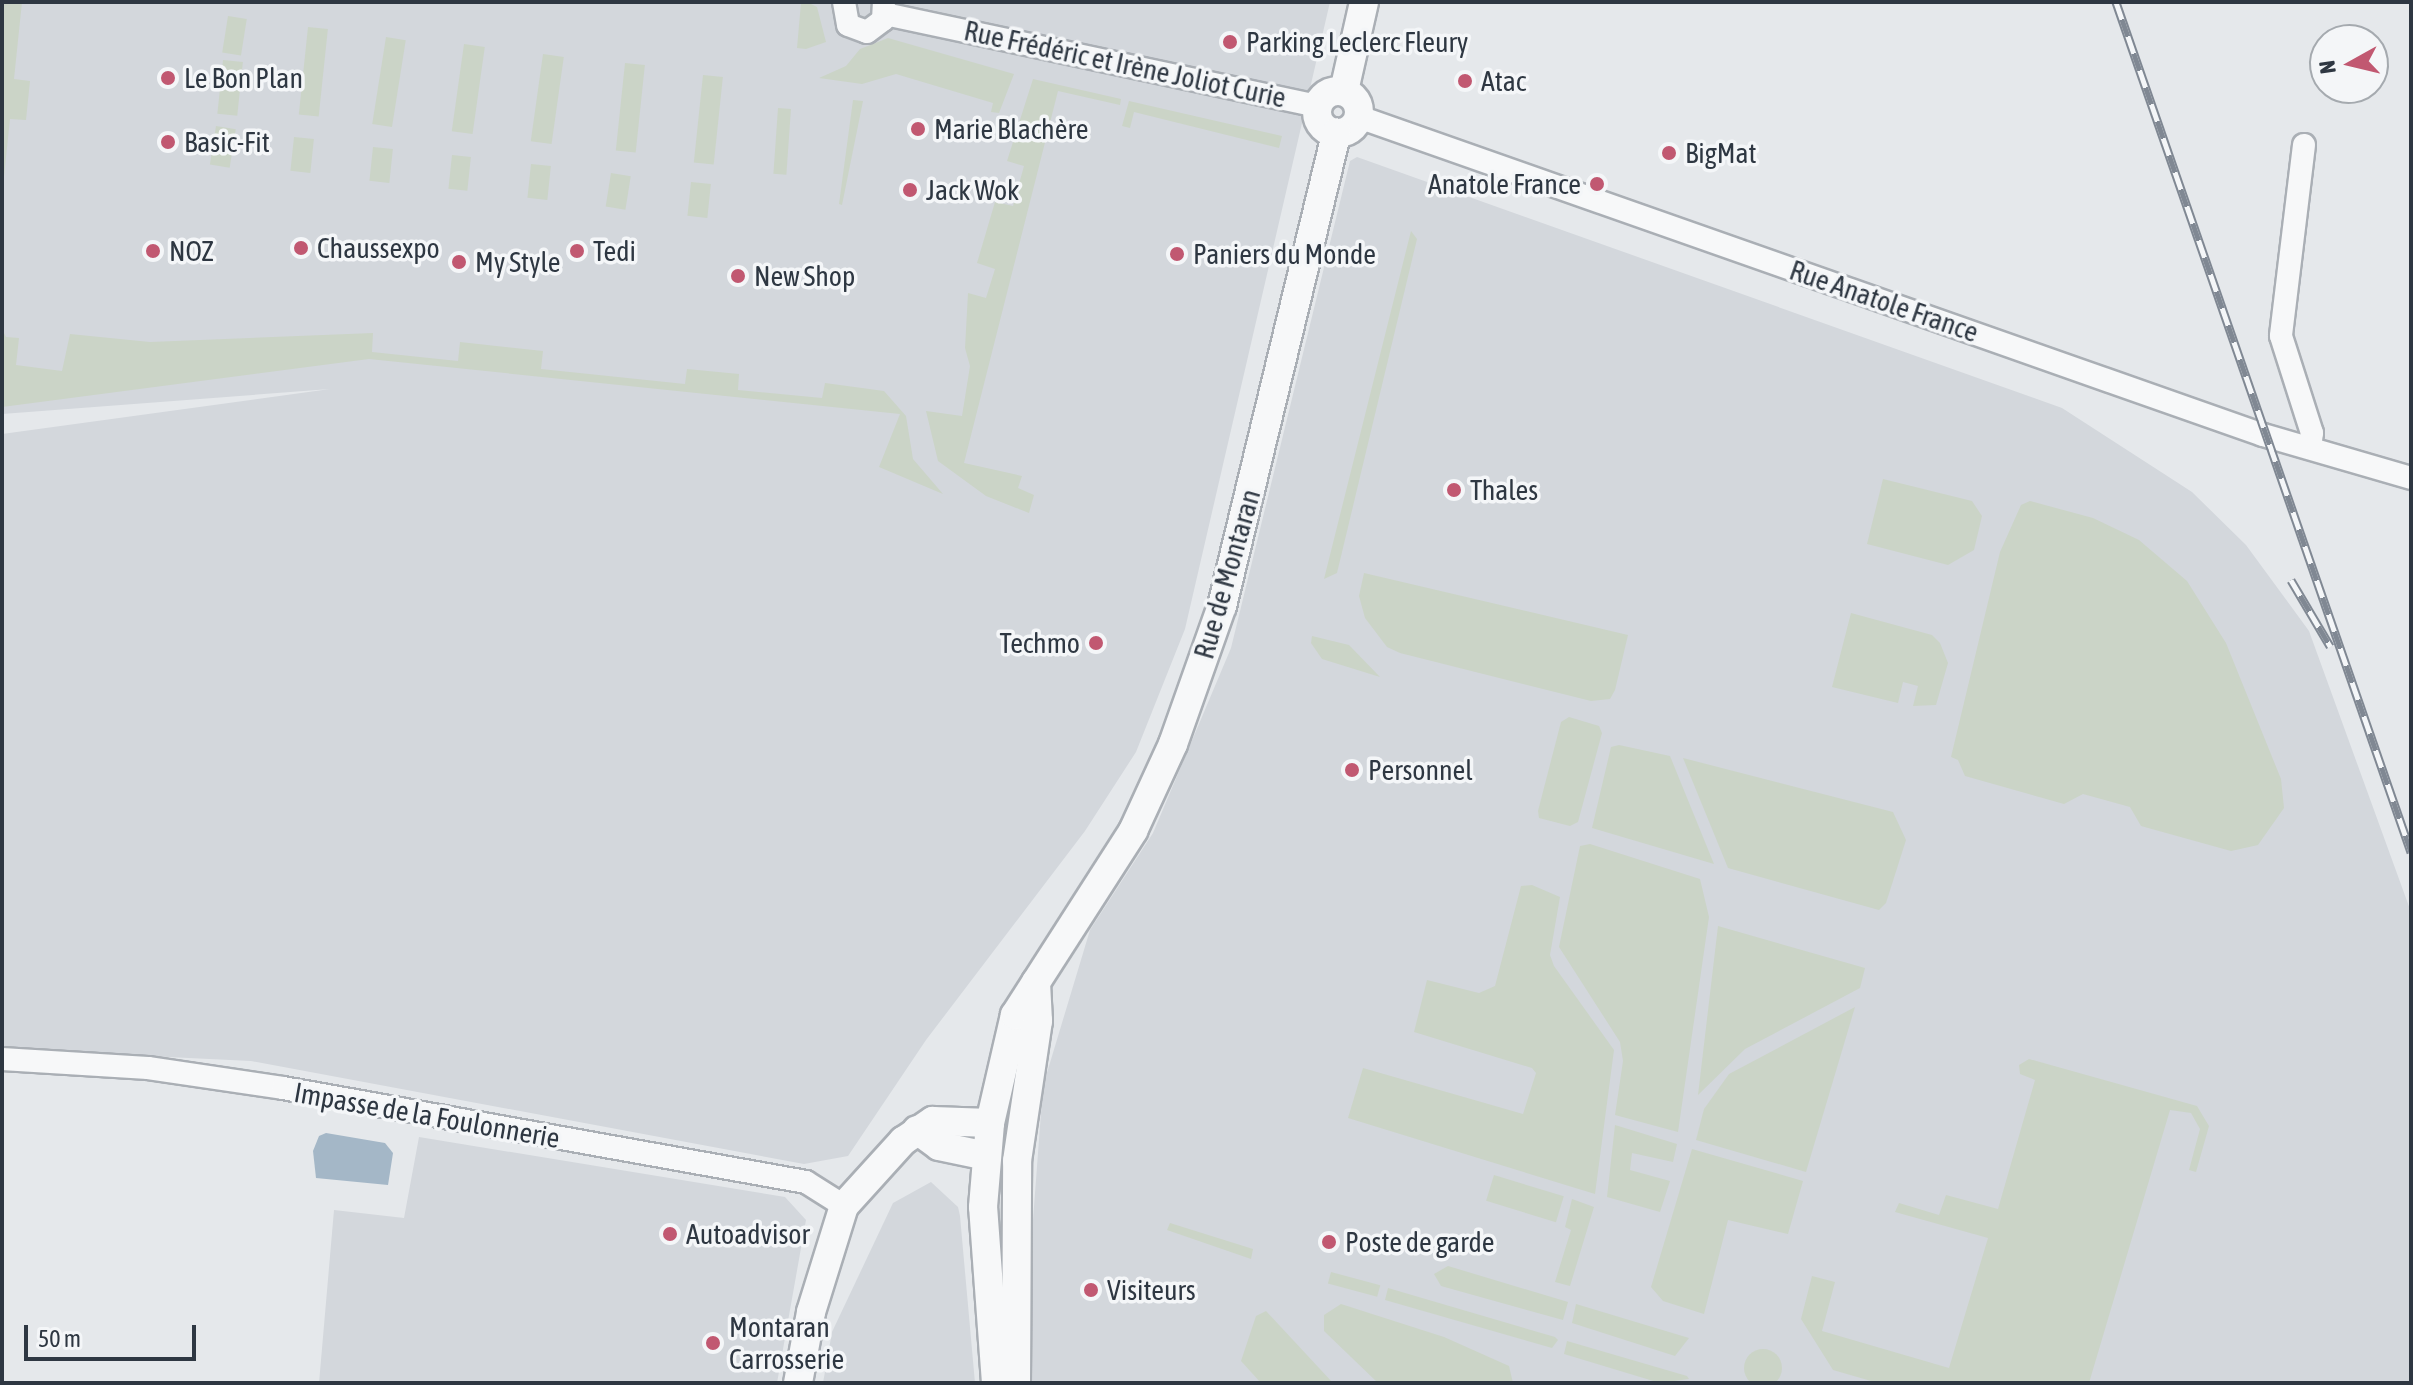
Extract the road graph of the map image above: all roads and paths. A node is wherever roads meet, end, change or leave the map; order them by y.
1 (844, 2) edge
2 (1364, 2) edge
3 (884, 8) edge
4 (1344, 91) junction
5 (1317, 106) junction
6 (1359, 117) junction
7 (1336, 133) junction
8 (2304, 145) dead end
9 (2310, 448) junction
10 (2411, 478) edge
11 (1036, 982) junction
12 (2, 1059) edge
13 (990, 1123) junction
14 (917, 1130) junction
15 (987, 1156) junction
16 (844, 1206) junction
17 (798, 1383) edge
18 (996, 1383) edge
19 (1016, 1383) edge

1 - 3 street, Rue Frédéric et Irène Joliot Curie
2 - 4 street
3 - 5 street, Rue Frédéric et Irène Joliot Curie
4 - 5 street
4 - 6 street
5 - 7 street
6 - 7 street
6 - 9 street, Rue Anatole France
7 - 11 street, Rue de Montaran
8 - 9 street
9 - 10 street, Rue Anatole France
11 - 13 street, Rue de Montaran
11 - 19 street
12 - 16 street, Impasse de la Foulonnerie
13 - 14 street
13 - 15 street, Rue de Montaran
14 - 15 street
14 - 16 street
15 - 18 street, Rue de Montaran
16 - 17 street

